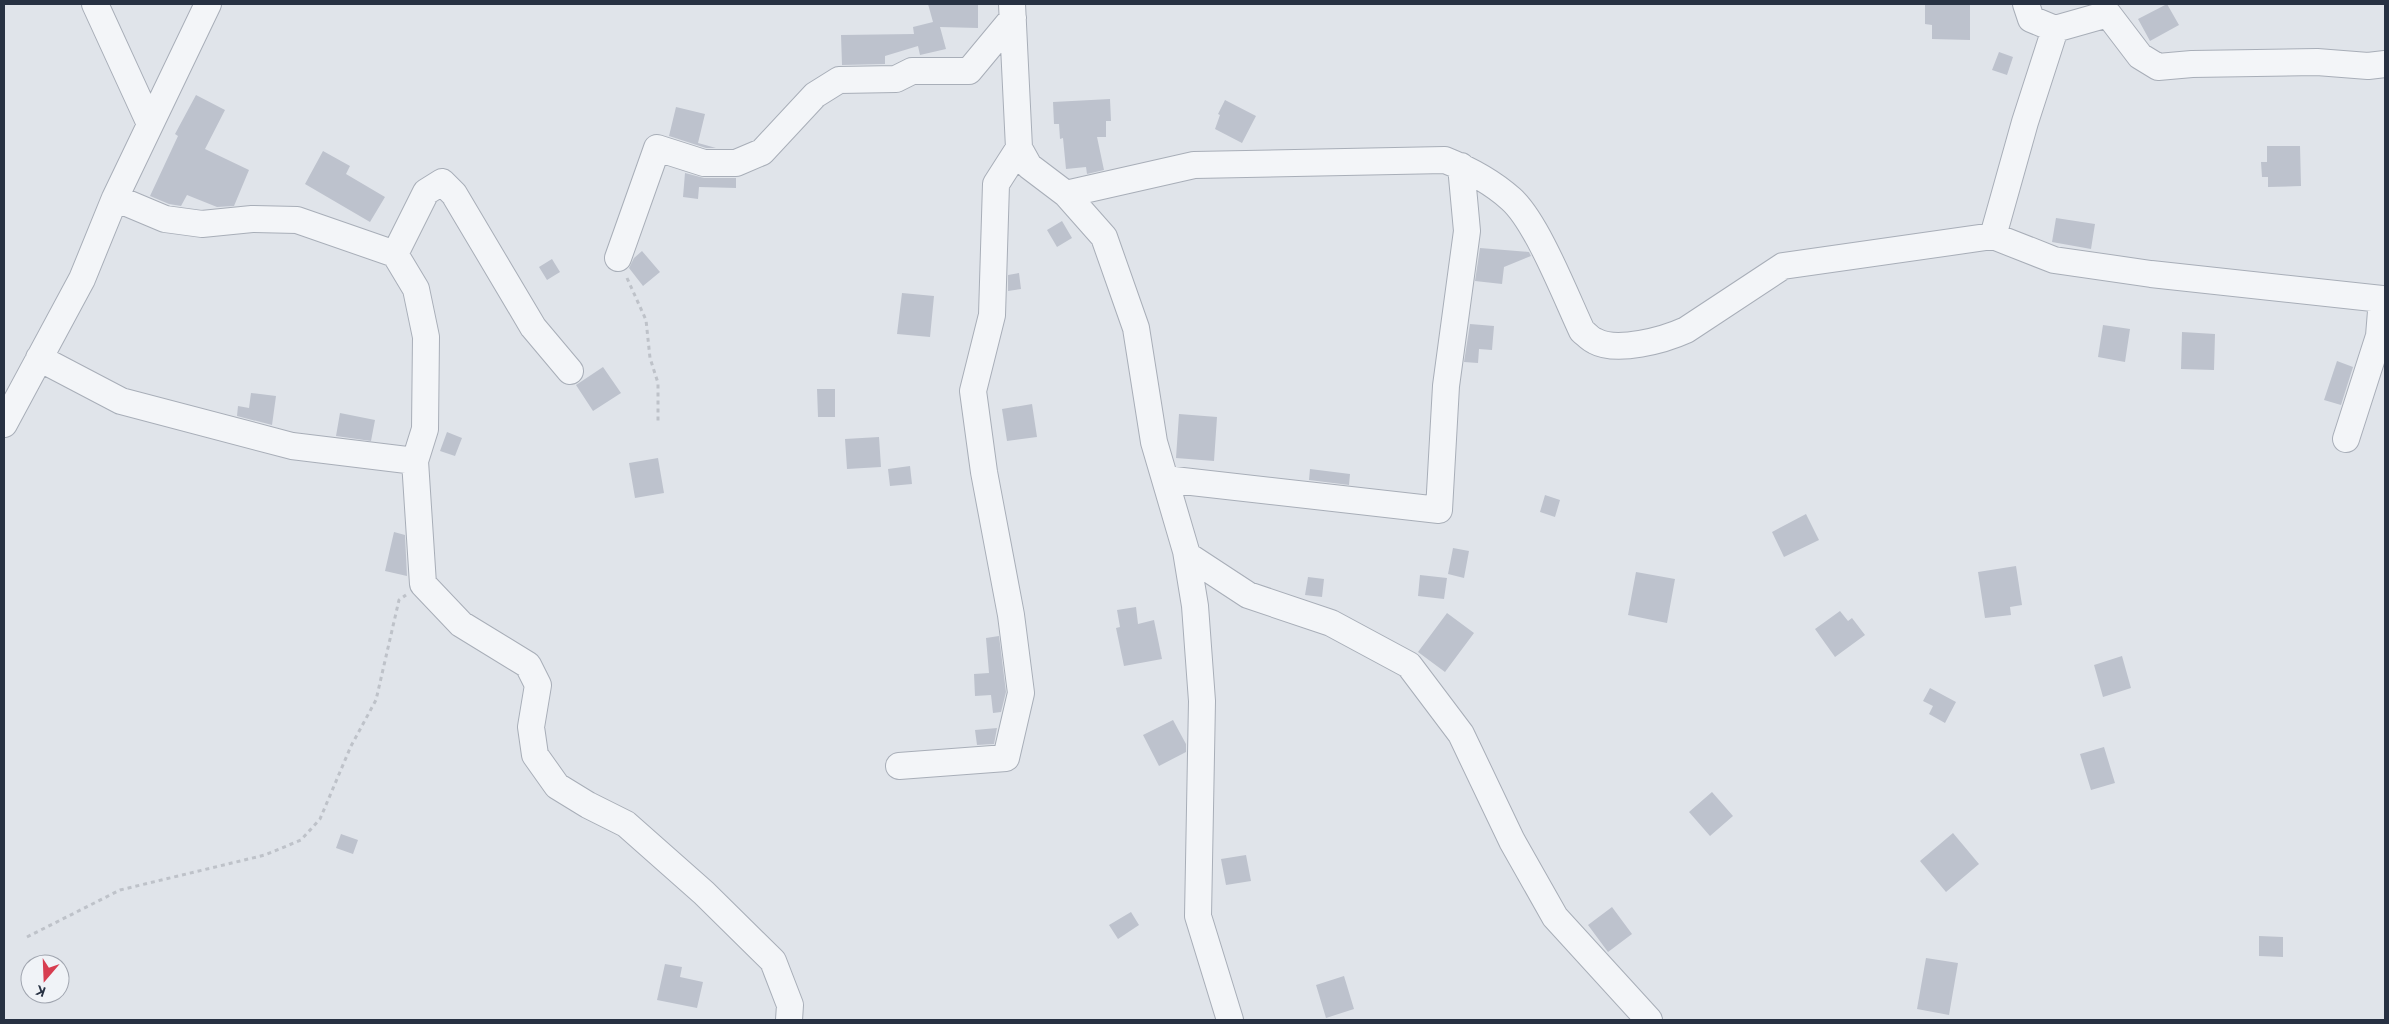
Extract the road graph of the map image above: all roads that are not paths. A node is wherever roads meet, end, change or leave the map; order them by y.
1 (95, 4) edge
2 (208, 4) edge
3 (2026, 4) edge
4 (1012, 11) edge
5 (2054, 29) junction
6 (2385, 64) edge
7 (150, 124) junction
8 (1019, 148) junction
9 (1460, 166) junction
10 (1066, 194) junction
11 (115, 198) junction
12 (1993, 236) junction
13 (395, 254) junction
14 (618, 258) road end
15 (39, 358) junction
16 (570, 371) dead end
17 (4, 424) edge
18 (2346, 438) dead end
19 (415, 461) junction
20 (1165, 479) junction
21 (1187, 555) junction
22 (899, 766) dead end
23 (789, 1020) edge
24 (1230, 1020) edge
25 (1649, 1020) edge

1 - 7 street
2 - 7 street
3 - 5 street
4 - 8 street
4 - 14 street
5 - 6 street
5 - 12 street
7 - 11 street
8 - 10 street
8 - 22 street
9 - 10 street
9 - 12 street
9 - 20 street
10 - 20 street
11 - 13 street
11 - 15 street
12 - 18 street
13 - 16 street
13 - 19 street
15 - 17 street
15 - 19 street
19 - 23 street
20 - 21 street
21 - 24 street
21 - 25 street

